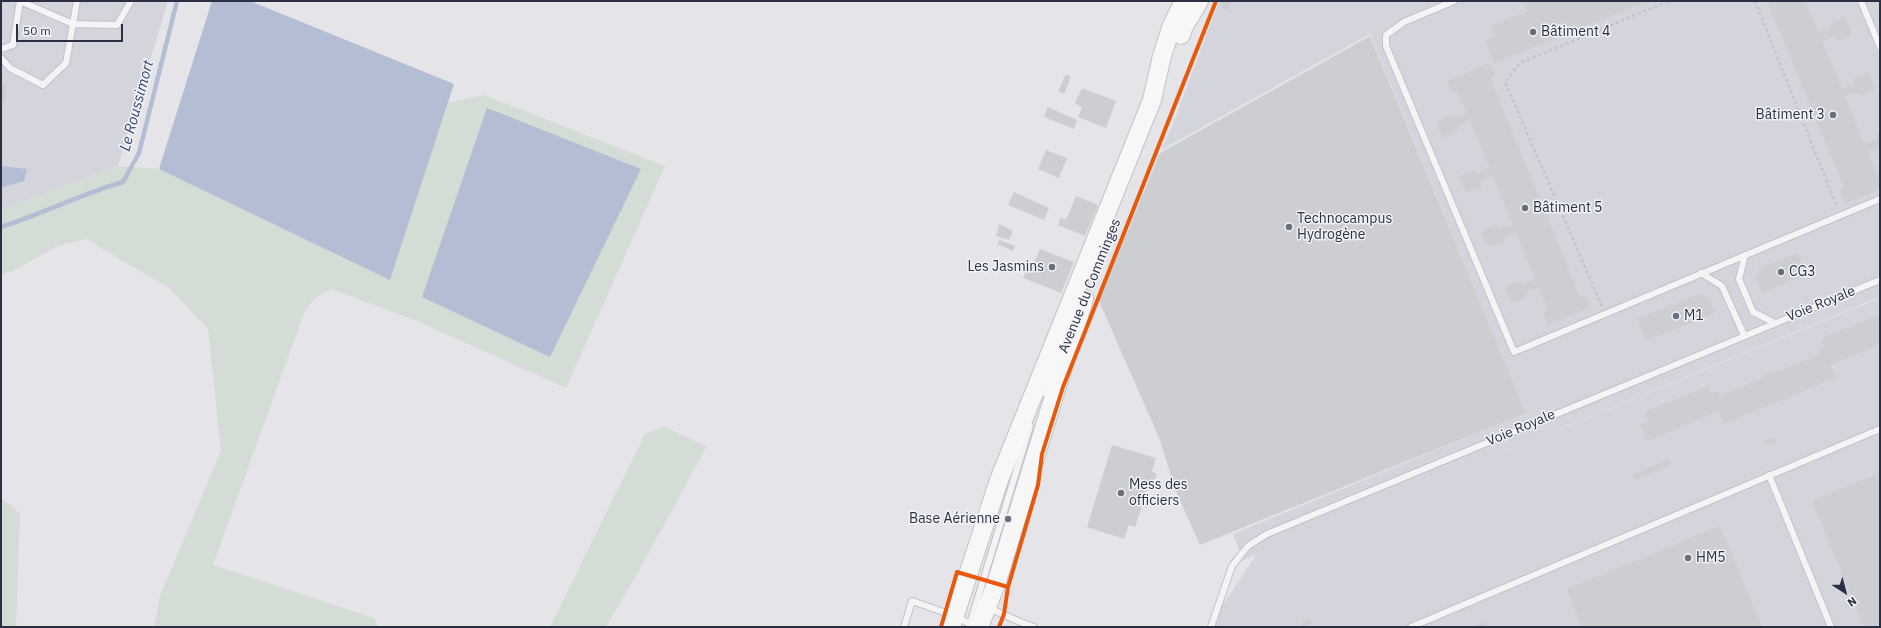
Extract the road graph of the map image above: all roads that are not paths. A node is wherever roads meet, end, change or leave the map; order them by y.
1 (20, 1) edge
2 (77, 1) edge
3 (132, 1) edge
4 (1184, 1) edge
5 (1199, 1) edge
6 (1454, 1) edge
7 (1861, 1) edge
8 (73, 24) junction
9 (1880, 47) edge
10 (1, 49) edge
11 (1, 58) edge
12 (1880, 199) edge
13 (1746, 255) junction
14 (1702, 273) junction
15 (1880, 280) edge
16 (1082, 305) junction
17 (1776, 323) junction
18 (1744, 336) junction
19 (1041, 400) dead end
20 (1031, 422) dead end
21 (1880, 430) edge
22 (1769, 475) junction
23 (982, 579) junction
24 (970, 621) edge
25 (904, 627) edge
26 (1035, 627) edge
27 (1211, 627) edge
28 (1411, 627) edge
29 (1831, 627) edge

1 - 8 lane
1 - 10 lane
2 - 8 lane
3 - 8 lane
4 - 23 main road, Avenue du Comminges
5 - 16 main road, Avenue du Comminges
6 - 14 lane
7 - 9 lane
8 - 11 lane
12 - 13 lane
13 - 14 lane
13 - 17 lane
14 - 18 lane
15 - 17 lane, Voie Royale
16 - 19 lane, Avenue du Comminges
16 - 23 main road, Avenue du Comminges
17 - 18 lane, Voie Royale
18 - 27 lane, Voie Royale
20 - 23 lane
21 - 22 lane
22 - 28 lane
22 - 29 lane
23 - 24 main road
23 - 24 main road
24 - 25 lane
24 - 26 lane

